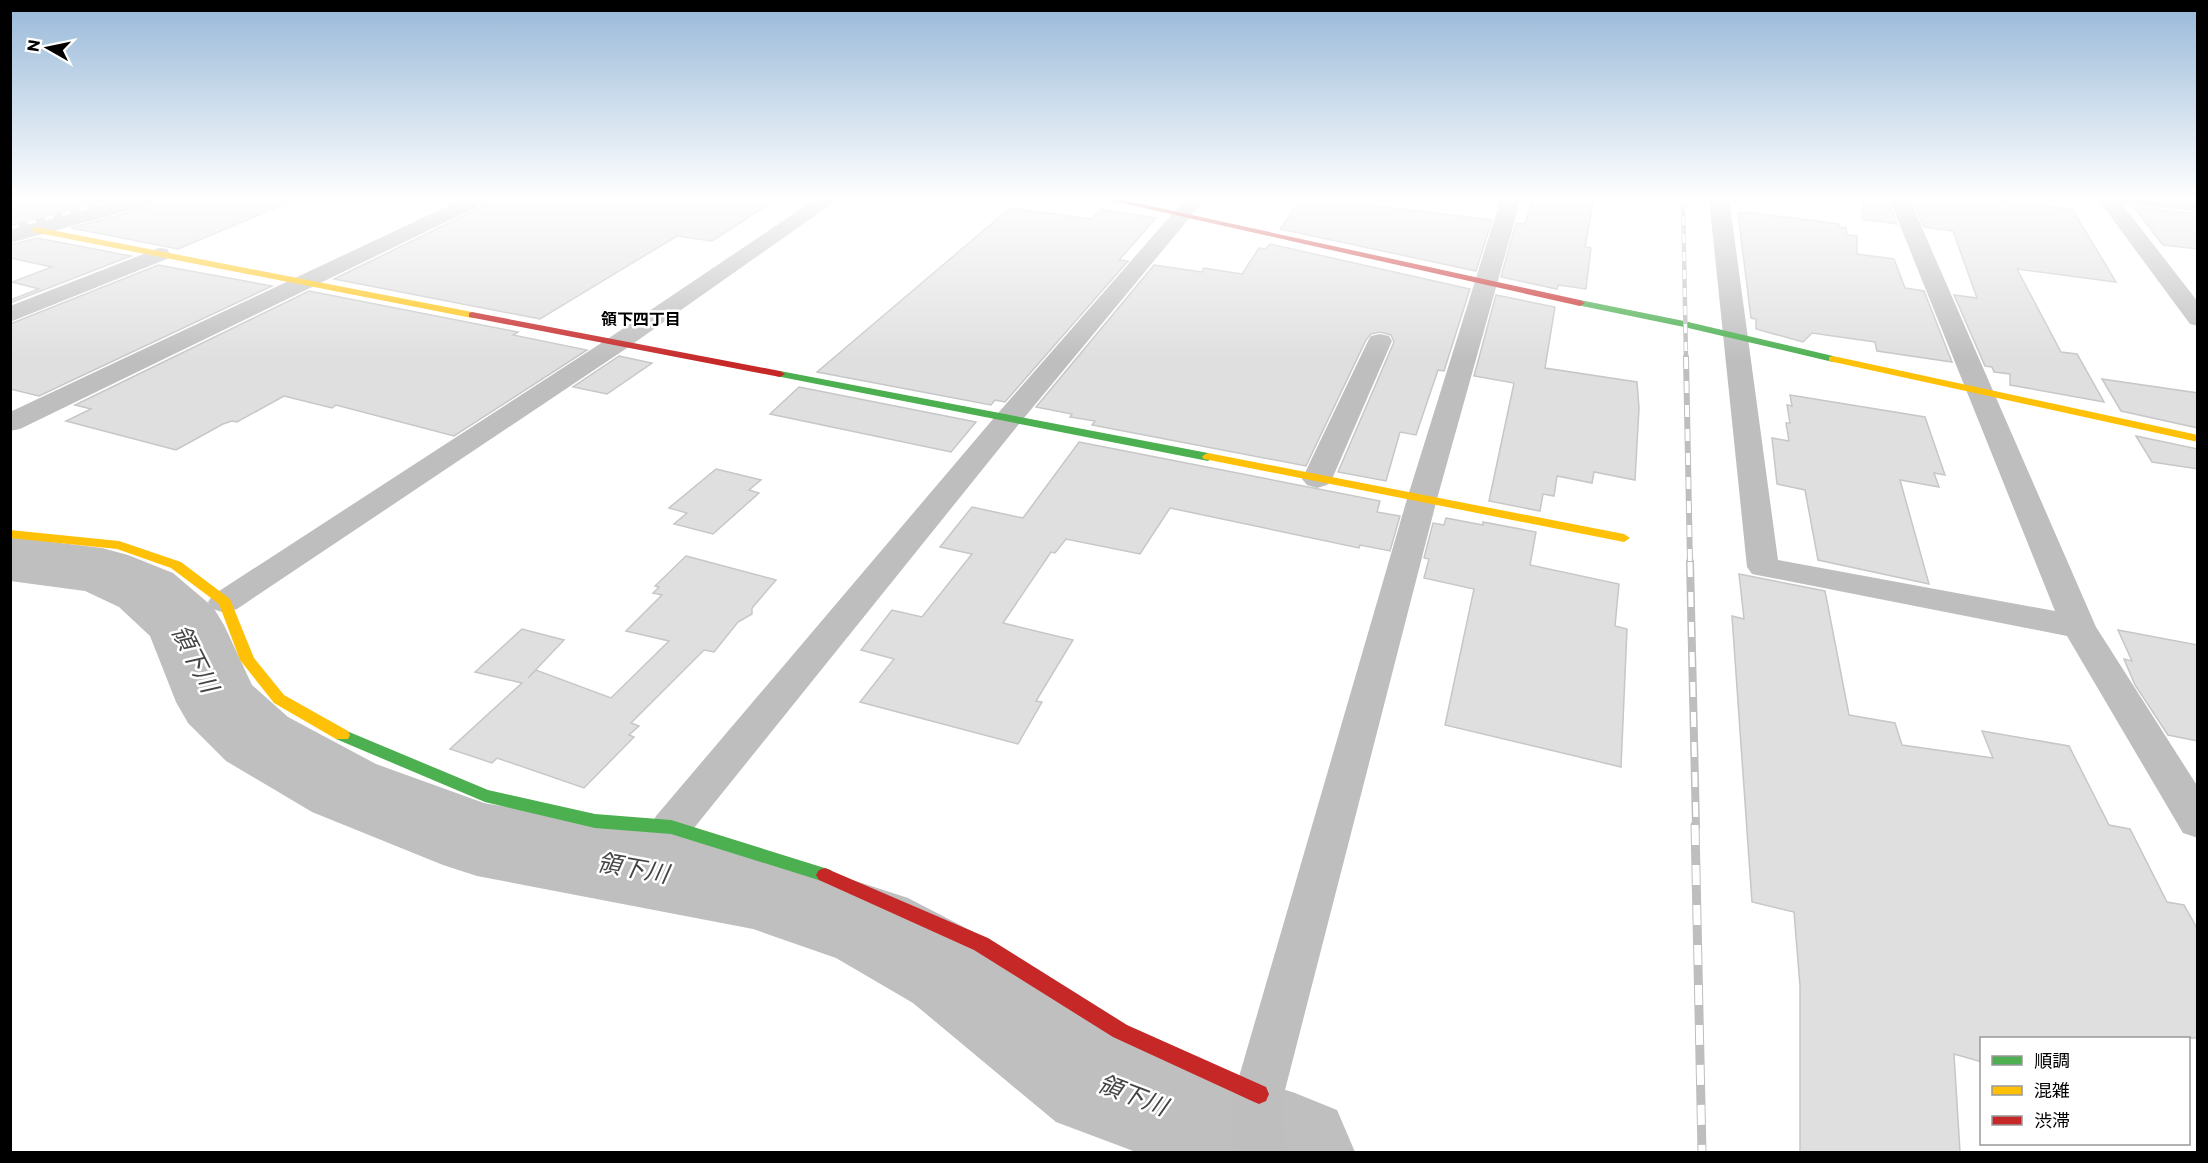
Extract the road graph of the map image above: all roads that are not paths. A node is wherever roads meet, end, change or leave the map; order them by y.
1 (150, 252) edge
2 (367, 252) edge
3 (751, 252) edge
4 (1150, 252) edge
5 (1366, 252) edge
6 (1496, 252) edge
7 (1726, 252) edge
8 (1922, 252) edge
9 (2148, 252) edge
10 (159, 254) junction
11 (303, 283) junction
12 (1487, 284) junction
13 (10, 315) edge
14 (2198, 319) edge
15 (1737, 338) junction
16 (1380, 341) dead end
17 (618, 343) junction
18 (1980, 391) junction
19 (1009, 418) junction
20 (10, 423) edge
21 (2198, 439) edge
22 (1317, 478) junction
23 (1422, 499) junction
24 (10, 534) edge
25 (1624, 538) dead end
26 (225, 602) junction
27 (2079, 627) junction
28 (2198, 822) edge
29 (671, 827) junction
30 (1259, 1122) edge

1 - 10 street
2 - 11 street
3 - 17 street
4 - 19 street
5 - 12 street
6 - 12 street
7 - 15 street
8 - 18 street
9 - 14 street
10 - 11 street
10 - 13 street
11 - 17 street
11 - 20 street
12 - 15 street
12 - 23 street
15 - 18 street
15 - 27 street
16 - 22 street
17 - 19 street
17 - 26 street
18 - 21 street
18 - 27 street
19 - 22 street
19 - 29 street
22 - 23 street
23 - 25 street
23 - 30 street
24 - 26 street
26 - 29 street
27 - 28 street
29 - 30 street

